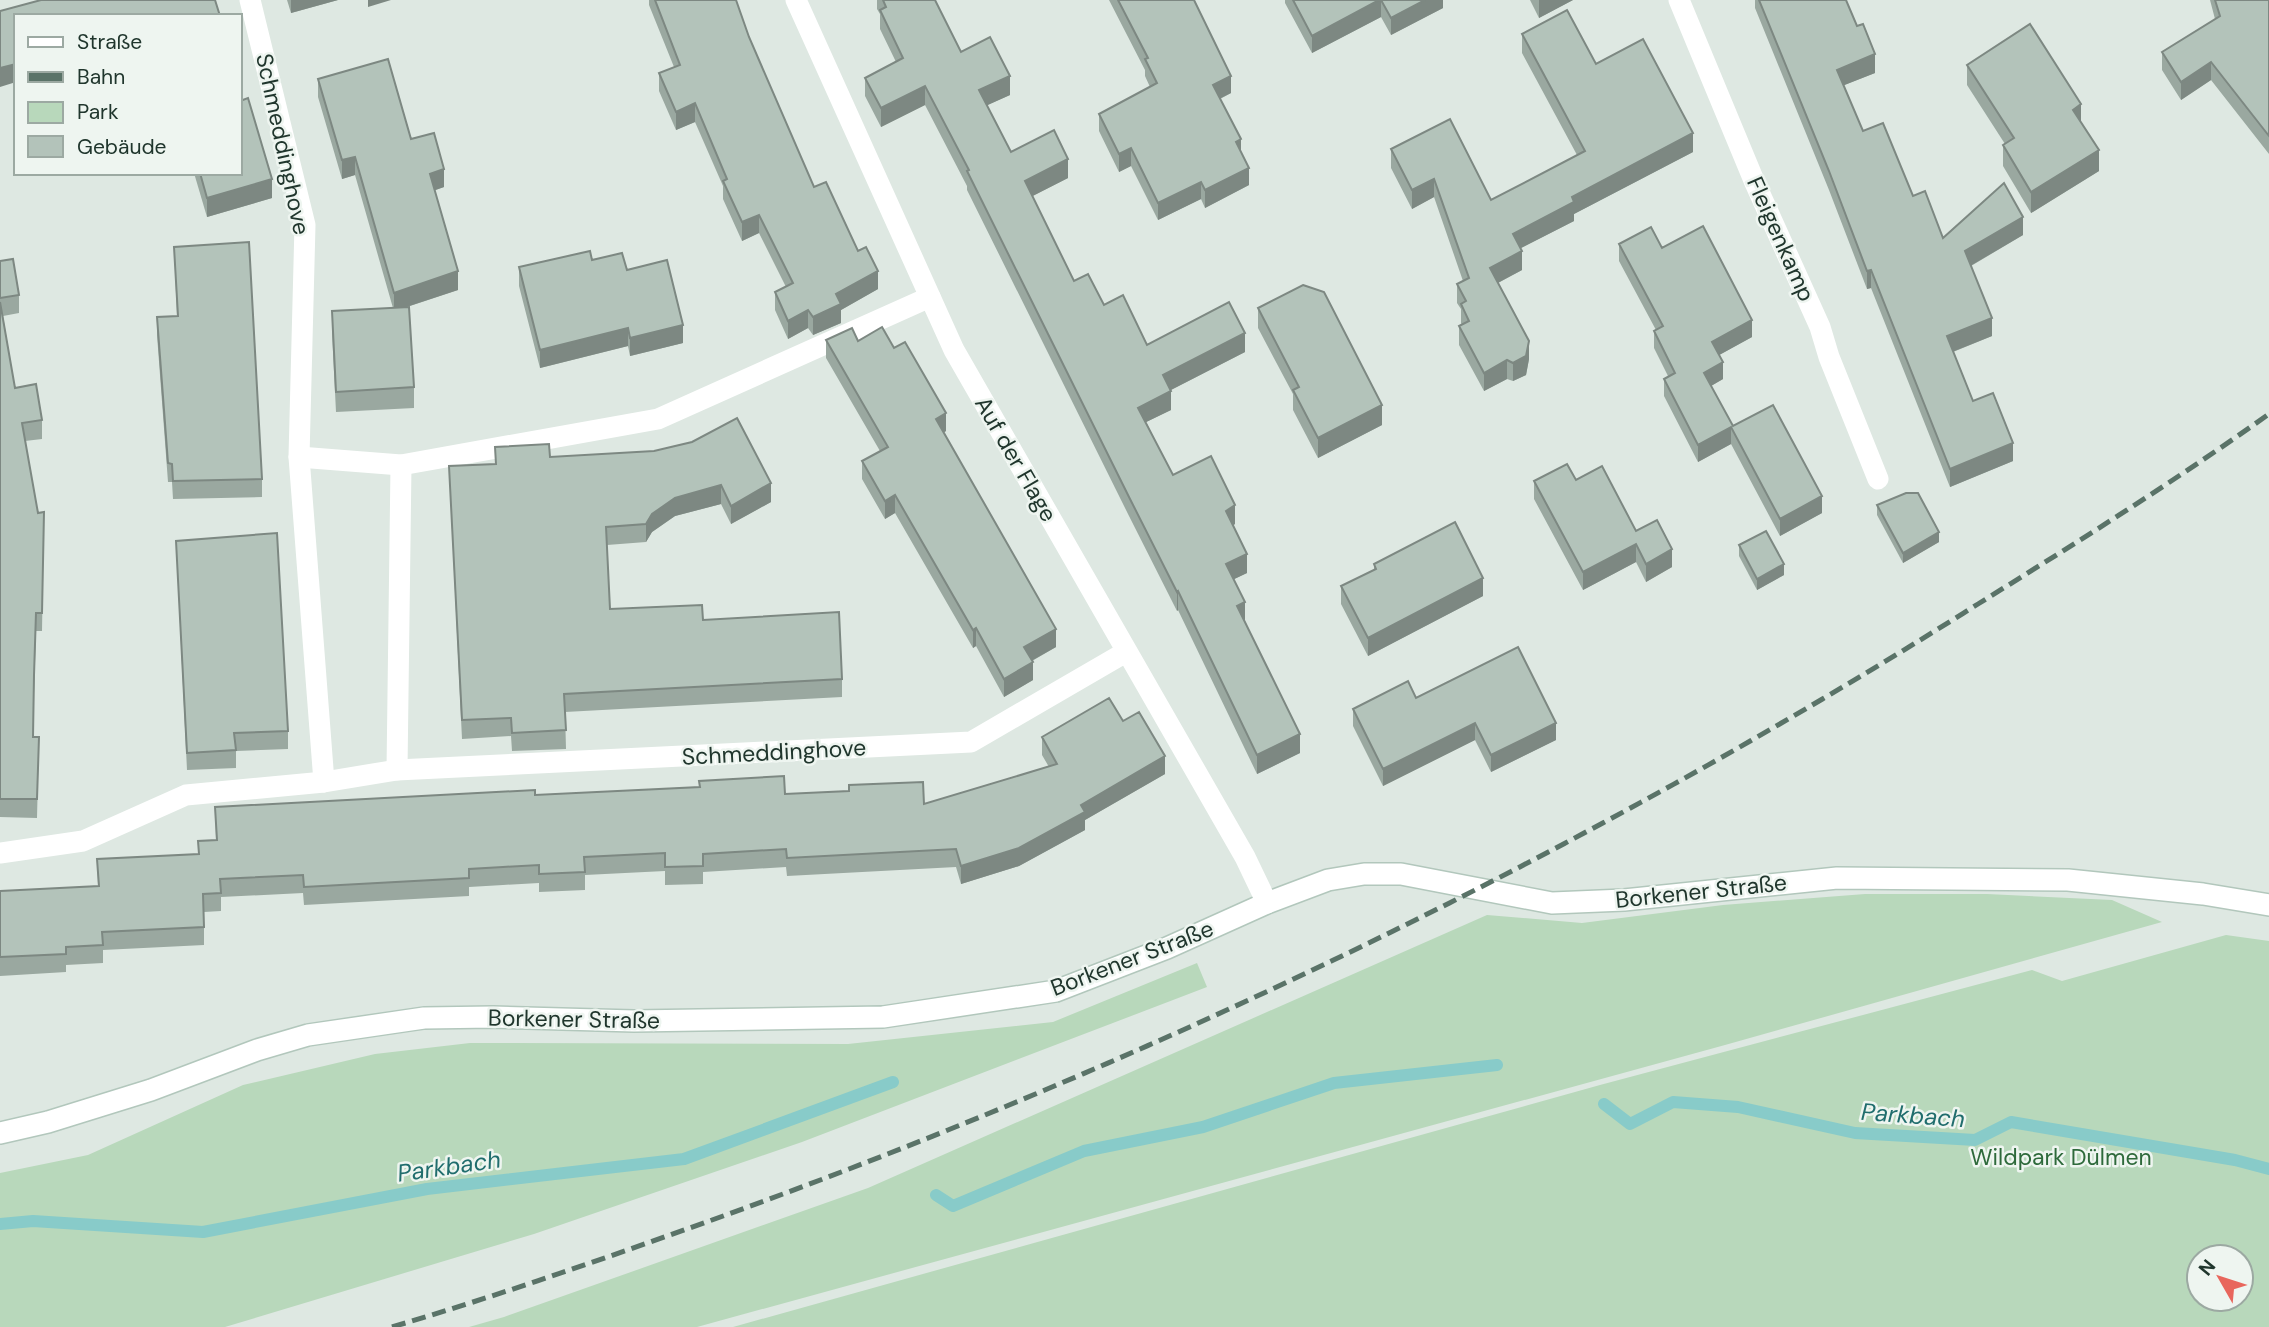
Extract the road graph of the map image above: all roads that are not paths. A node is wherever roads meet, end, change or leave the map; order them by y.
1 (250, 0) edge
2 (796, 0) edge
3 (1679, 0) edge
4 (930, 297) junction
5 (299, 457) junction
6 (401, 465) junction
7 (1878, 480) dead end
8 (1126, 652) junction
9 (397, 770) junction
10 (324, 782) junction
11 (0, 853) edge
12 (1267, 903) junction
13 (2269, 905) edge
14 (0, 1133) edge

1 - 5 street, Schmeddinghove
2 - 4 street, Auf der Flage
3 - 7 street, Fleigenkamp
4 - 6 street
4 - 8 street, Auf der Flage
5 - 6 street
5 - 10 street, Schmeddinghove
6 - 9 street
8 - 9 street, Schmeddinghove
8 - 12 street, Auf der Flage
9 - 10 street, Schmeddinghove
10 - 11 street, Schmeddinghove
12 - 13 street, Borkener Straße
12 - 14 street, Borkener Straße

